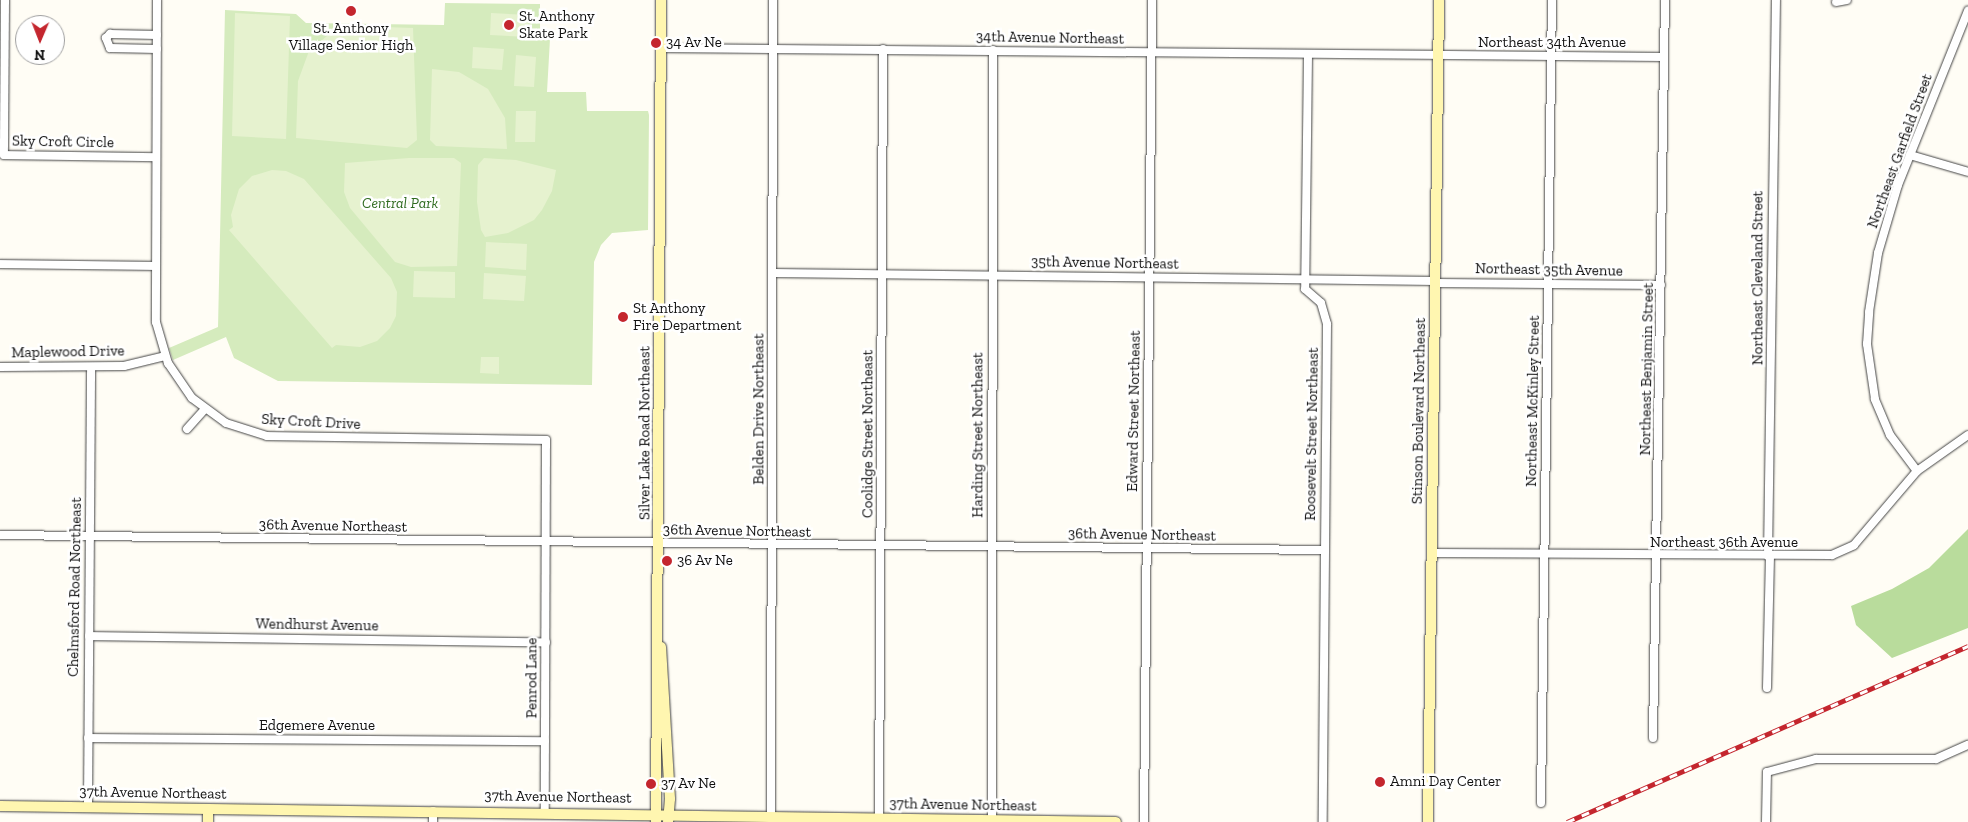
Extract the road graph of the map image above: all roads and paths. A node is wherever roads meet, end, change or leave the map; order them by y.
1 (5, 0) edge
2 (157, 0) edge
3 (662, 0) edge
4 (773, 0) edge
5 (1152, 0) edge
6 (1439, 0) edge
7 (1552, 0) edge
8 (1665, 0) edge
9 (1776, 0) edge
10 (1848, 0) edge
11 (1836, 2) dead end
12 (1968, 11) edge
13 (157, 35) junction
14 (3, 40) edge
15 (662, 48) junction
16 (156, 49) junction
17 (772, 49) junction
18 (883, 49) junction
19 (993, 50) junction
20 (1152, 53) junction
21 (1308, 55) junction
22 (1439, 57) junction
23 (1551, 57) junction
24 (1664, 57) junction
25 (1910, 155) junction
26 (156, 157) junction
27 (1968, 172) edge
28 (0, 264) edge
29 (155, 266) junction
30 (773, 273) junction
31 (882, 274) junction
32 (993, 276) junction
33 (1150, 277) junction
34 (1306, 279) junction
35 (1436, 282) junction
36 (1548, 284) junction
37 (1662, 285) junction
38 (165, 356) junction
39 (0, 366) edge
40 (91, 367) junction
41 (204, 409) junction
42 (188, 429) dead end
43 (1968, 434) edge
44 (1917, 471) junction
45 (0, 535) edge
46 (90, 536) junction
47 (546, 543) junction
48 (660, 544) junction
49 (772, 546) junction
50 (881, 546) junction
51 (991, 547) junction
52 (1146, 549) junction
53 (1325, 550) junction
54 (1432, 553) junction
55 (1545, 555) junction
56 (1658, 556) junction
57 (1769, 556) junction
58 (659, 626) junction
59 (88, 636) junction
60 (546, 642) junction
61 (1767, 688) dead end
62 (88, 738) junction
63 (1653, 738) dead end
64 (546, 740) junction
65 (1968, 745) edge
66 (1541, 802) dead end
67 (0, 806) edge
68 (88, 807) junction
69 (208, 809) junction
70 (545, 812) junction
71 (619, 813) junction
72 (433, 817) edge
73 (656, 818) edge
74 (668, 818) edge
75 (771, 818) junction
76 (879, 819) junction
77 (992, 820) junction
78 (208, 822) edge
79 (633, 822) edge
80 (1116, 822) edge
81 (1144, 822) edge
82 (1323, 822) edge
83 (1428, 822) edge
84 (1766, 822) edge

1 - 14 street, Sky Croft Circle
2 - 13 street, Sky Croft Drive
3 - 15 main road, Silver Lake Road Northeast
4 - 17 street, Belden Drive Northeast
5 - 20 street, Edward Street Northeast
6 - 22 main road, Stinson Boulevard Northeast
7 - 23 street, Northeast McKinley Street
8 - 24 street, Northeast Benjamin Street
9 - 57 street, Northeast Cleveland Street
10 - 11 street
12 - 25 street, Northeast Garfield Street
13 - 16 street, Sky Croft Drive
13 - 16 street
14 - 26 street, Sky Croft Circle
15 - 17 street, 34th Avenue Northeast
15 - 48 main road, Silver Lake Road Northeast
16 - 26 street, Sky Croft Drive
17 - 18 street, 34th Avenue Northeast
17 - 30 street, Belden Drive Northeast
18 - 19 street, 34th Avenue Northeast
18 - 31 street, Coolidge Street Northeast
19 - 20 street, 34th Avenue Northeast
19 - 32 street, Harding Street Northeast
20 - 21 street, 34th Avenue Northeast
20 - 33 street, Edward Street Northeast
21 - 22 street, 34th Avenue Northeast
21 - 34 street, Roosevelt Street Northeast
22 - 23 street, Northeast 34th Avenue
22 - 35 main road, Stinson Boulevard Northeast
23 - 24 street, Northeast 34th Avenue
23 - 36 street, Northeast McKinley Street
24 - 37 street, Northeast Benjamin Street
25 - 27 street
25 - 44 street, Northeast Garfield Street
26 - 29 street, Sky Croft Drive
28 - 29 street
29 - 38 street, Sky Croft Drive
30 - 31 street, 35th Avenue Northeast
30 - 49 street, Belden Drive Northeast
31 - 32 street, 35th Avenue Northeast
31 - 50 street, Coolidge Street Northeast
32 - 33 street, 35th Avenue Northeast
32 - 51 street, Harding Street Northeast
33 - 34 street, 35th Avenue Northeast
33 - 52 street, Edward Street Northeast
34 - 35 street, 35th Avenue Northeast
34 - 53 street, Roosevelt Street Northeast
35 - 36 street, Northeast 35th Avenue
35 - 54 main road, Stinson Boulevard Northeast
36 - 37 street, Northeast 35th Avenue
36 - 55 street, Northeast McKinley Street
37 - 56 street, Northeast Benjamin Street
38 - 40 street, Maplewood Drive
38 - 41 street, Sky Croft Drive
39 - 40 street, Maplewood Drive
40 - 46 street, Chelmsford Road Northeast
41 - 42 street
41 - 47 street, Sky Croft Drive
43 - 44 street, Northeast 36th Avenue
44 - 57 street, Northeast 36th Avenue
45 - 46 street, 36th Avenue Northeast
46 - 47 street, 36th Avenue Northeast
46 - 59 street, Chelmsford Road Northeast
47 - 48 street, 36th Avenue Northeast
47 - 60 street, Penrod Lane
48 - 49 street, 36th Avenue Northeast
48 - 58 main road, Silver Lake Road Northeast
49 - 50 street, 36th Avenue Northeast
49 - 75 street, Belden Drive Northeast
50 - 51 street, 36th Avenue Northeast
50 - 76 street, Coolidge Street Northeast
51 - 52 street, 36th Avenue Northeast
51 - 77 street, Harding Street Northeast
52 - 53 street, 36th Avenue Northeast
52 - 81 street, Edward Street Northeast
53 - 82 street, Roosevelt Street Northeast
54 - 55 street, Northeast 36th Avenue
54 - 83 main road, Stinson Boulevard Northeast
55 - 56 street, Northeast 36th Avenue
55 - 66 street, Northeast McKinley Street
56 - 57 street, Northeast 36th Avenue
56 - 63 street, Northeast Benjamin Street
57 - 61 street, Northeast Cleveland Street
58 - 73 main road, Silver Lake Road Northeast
58 - 74 main road, Silver Lake Road Northeast
59 - 60 street, Wendhurst Avenue
59 - 62 street, Chelmsford Road Northeast
60 - 64 street, Penrod Lane
62 - 64 street, Edgemere Avenue
62 - 68 street, Chelmsford Road Northeast
64 - 70 street, Penrod Lane
65 - 84 street
67 - 68 main road, 37th Avenue Northeast
68 - 69 main road, 37th Avenue Northeast
69 - 72 main road, 37th Avenue Northeast
69 - 78 main road
70 - 71 main road, 37th Avenue Northeast
70 - 72 main road, 37th Avenue Northeast
71 - 73 main road, 37th Avenue Northeast
71 - 79 main road
73 - 74 main road, 37th Avenue Northeast
74 - 75 main road, 37th Avenue Northeast
75 - 76 main road, 37th Avenue Northeast
76 - 77 main road, 37th Avenue Northeast
77 - 80 main road, 37th Avenue Northeast

